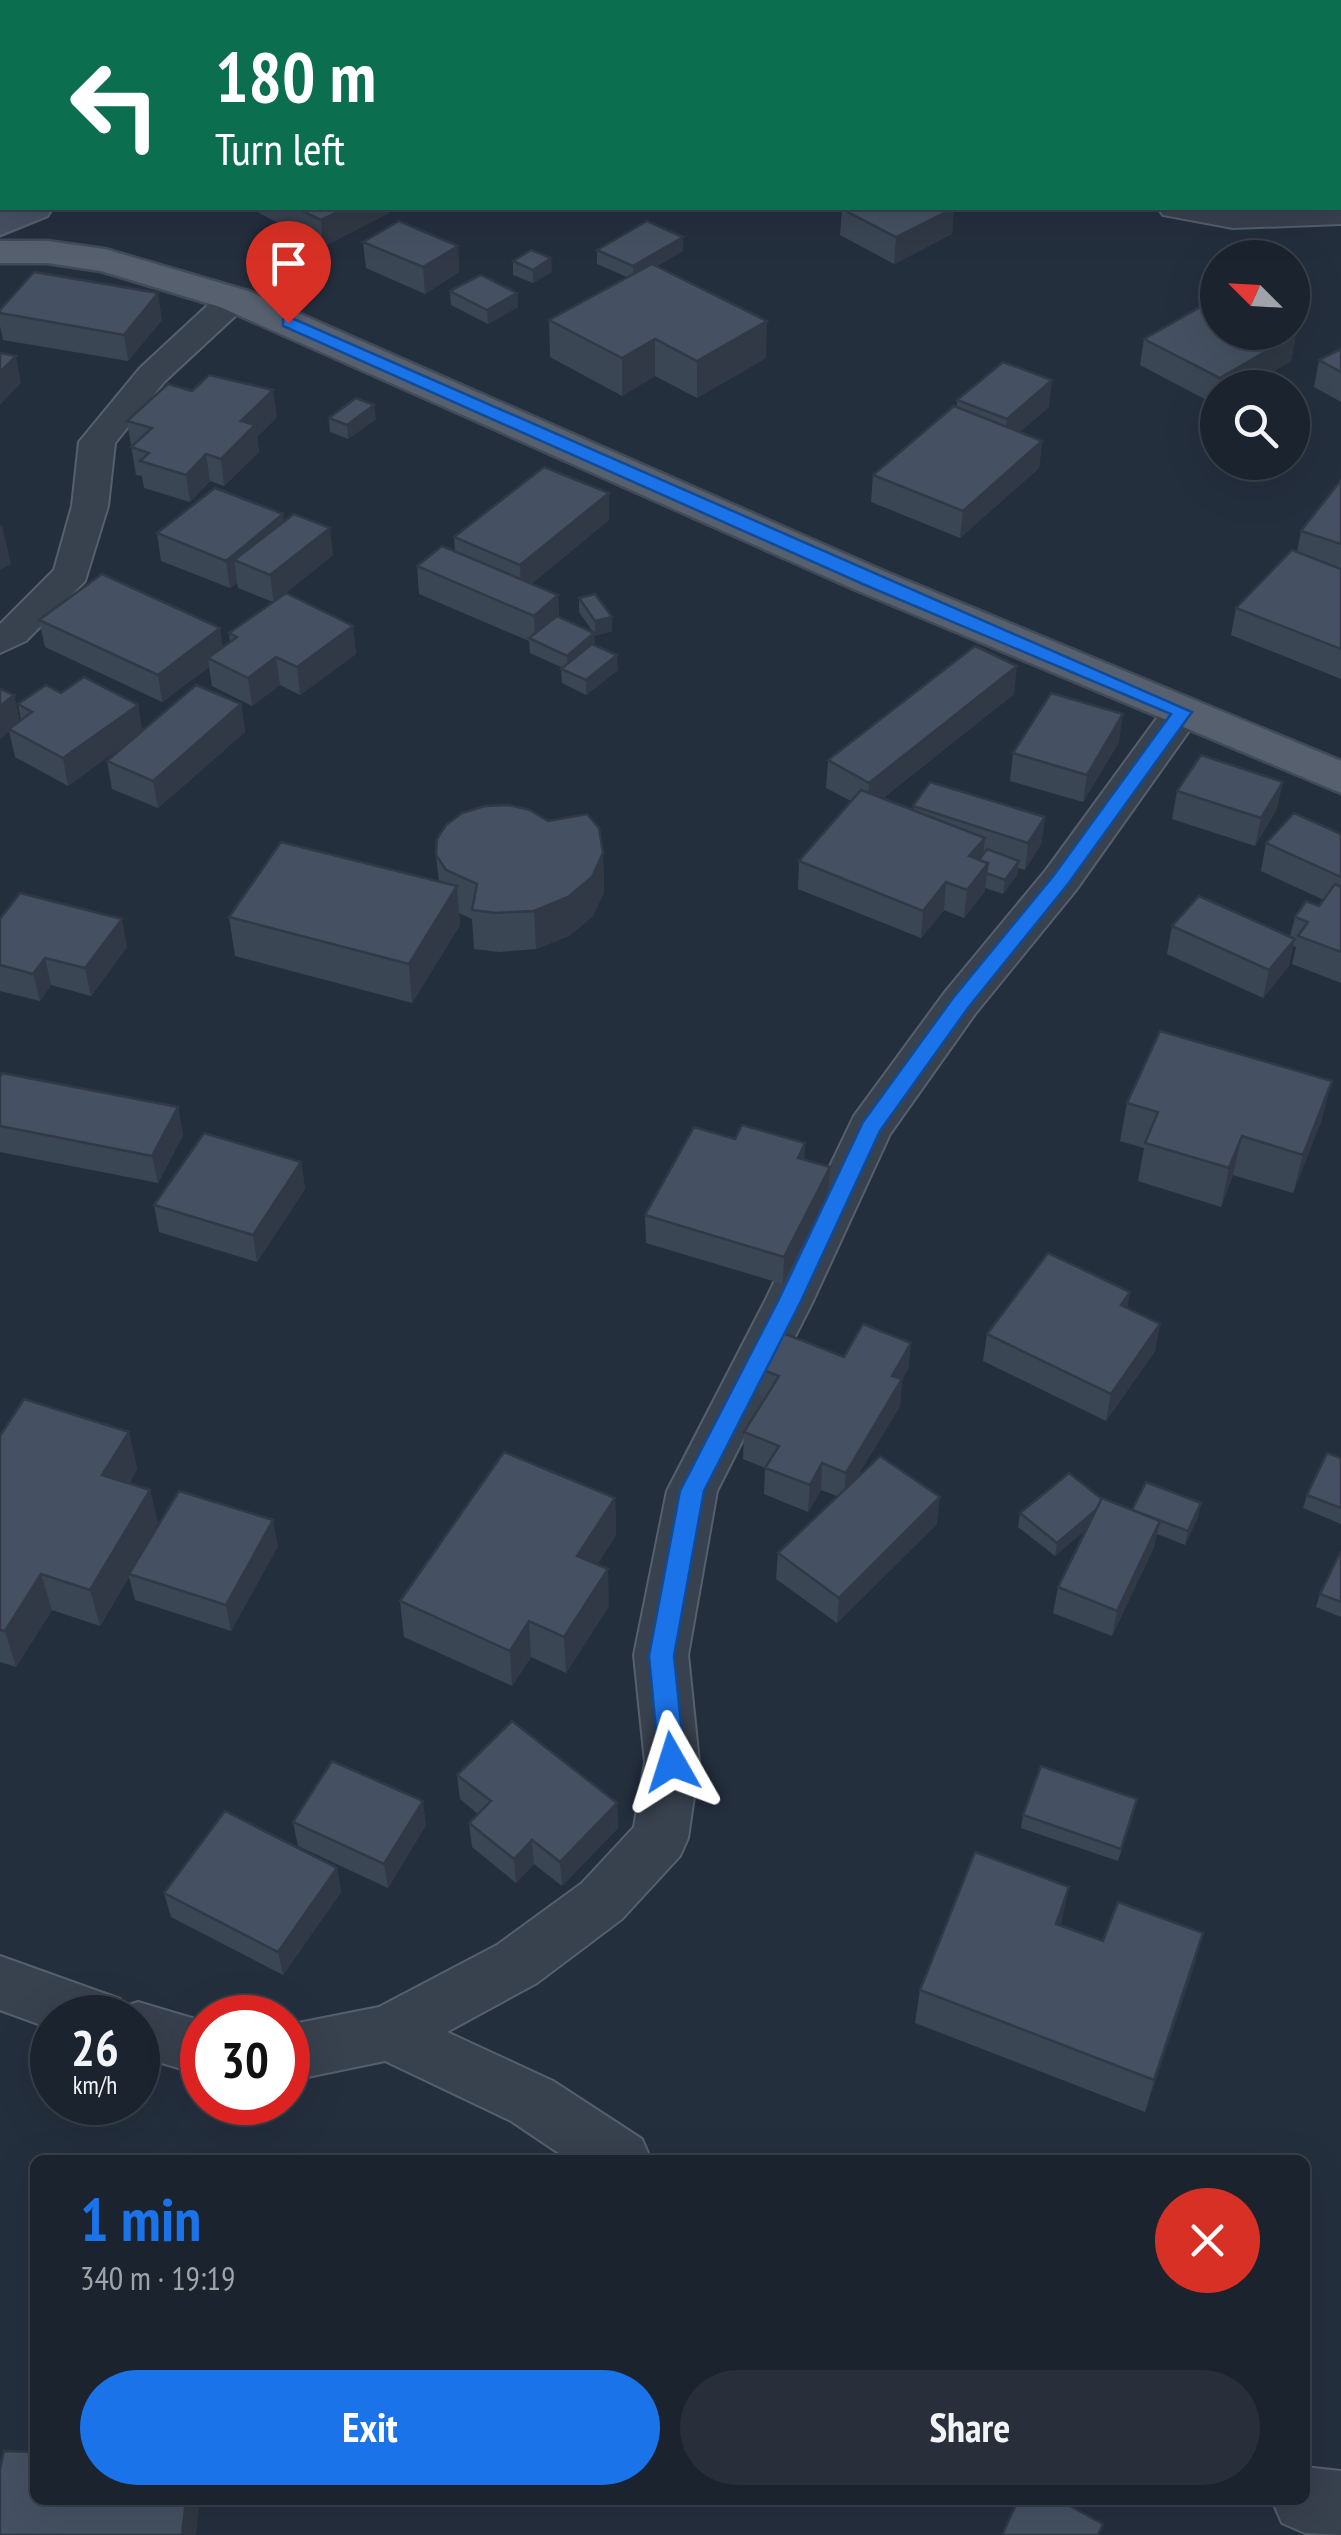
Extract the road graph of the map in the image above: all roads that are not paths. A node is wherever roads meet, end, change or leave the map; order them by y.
1 (30, 210) edge
2 (1186, 210) edge
3 (1341, 214) edge
4 (0, 224) edge
5 (0, 252) edge
6 (234, 299) junction
7 (0, 640) edge
8 (1182, 712) junction
9 (1341, 778) edge
10 (0, 1983) edge
11 (34, 1995) edge
12 (388, 2033) junction
13 (310, 2048) edge
14 (613, 2155) edge
15 (1310, 2501) edge
16 (1341, 2504) edge

1 - 4 main road
2 - 3 street
5 - 6 main road
6 - 7 street
6 - 8 main road
8 - 9 main road
8 - 12 street
10 - 11 street
12 - 13 street
12 - 14 street
15 - 16 street

